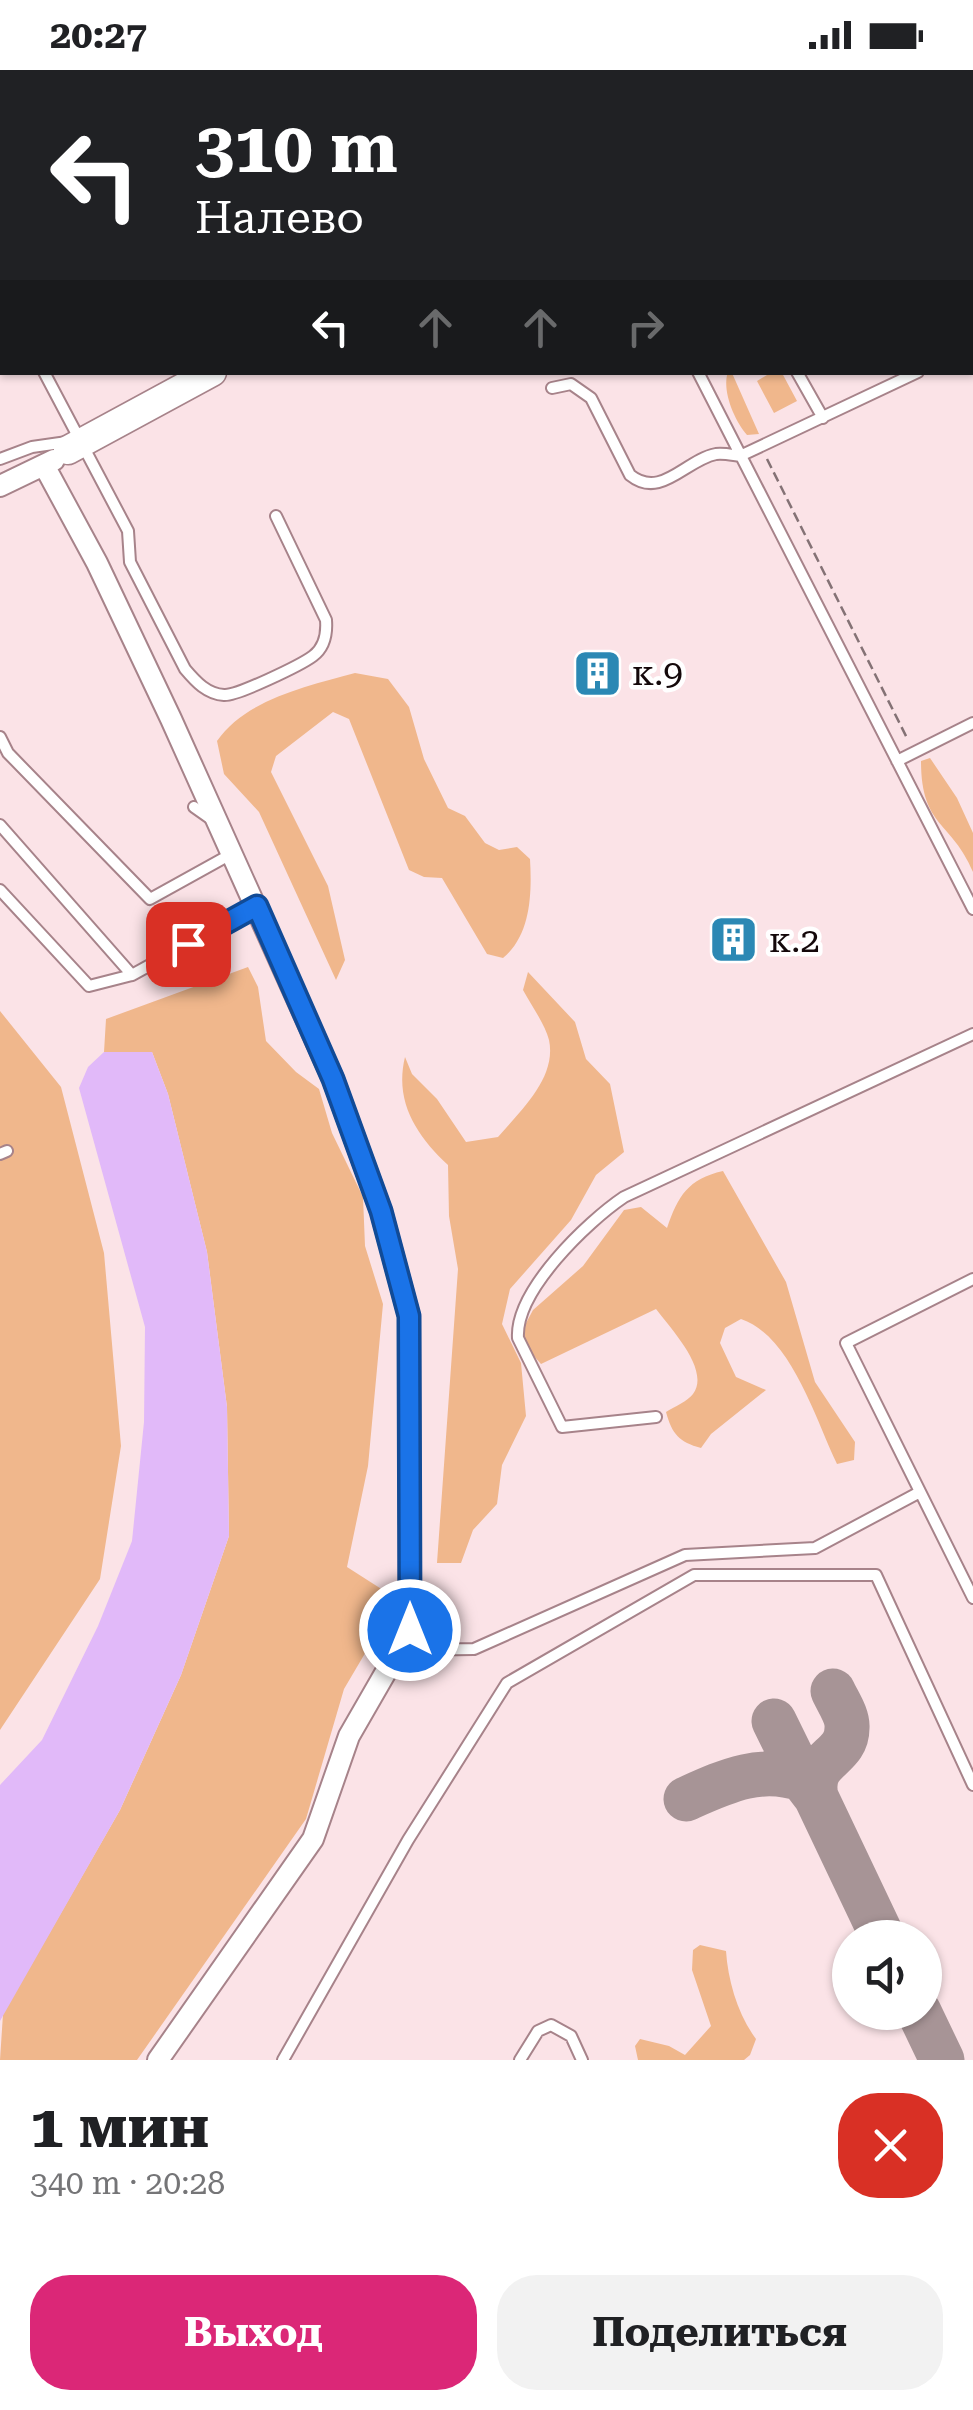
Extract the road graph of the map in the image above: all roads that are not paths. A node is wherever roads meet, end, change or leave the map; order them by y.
1 (44, 375) edge
2 (207, 375) edge
3 (700, 375) edge
4 (799, 375) edge
5 (912, 375) edge
6 (552, 388) dead end
7 (823, 418) junction
8 (740, 456) junction
9 (0, 459) edge
10 (53, 463) junction
11 (0, 486) edge
12 (276, 516) dead end
13 (973, 722) edge
14 (0, 737) edge
15 (897, 761) junction
16 (194, 807) dead end
17 (0, 825) edge
18 (220, 826) junction
19 (233, 853) junction
20 (0, 890) edge
21 (257, 906) junction
22 (973, 909) edge
23 (132, 975) junction
24 (973, 1034) edge
25 (973, 1280) edge
26 (656, 1417) dead end
27 (920, 1492) junction
28 (973, 1598) edge
29 (399, 1650) junction
30 (973, 1786) edge
31 (158, 2060) edge
32 (282, 2060) edge
33 (520, 2060) edge
34 (582, 2060) edge

1 - 10 lane
2 - 10 street
3 - 8 lane
4 - 7 lane
5 - 7 lane
6 - 8 lane
7 - 8 lane
8 - 15 lane
9 - 10 lane
10 - 11 street
10 - 12 lane
10 - 18 street
13 - 15 lane
14 - 19 lane
15 - 22 lane
16 - 18 lane
17 - 23 lane
18 - 19 street
19 - 21 street
20 - 23 lane
21 - 23 lane
21 - 29 street
24 - 26 lane
25 - 27 lane
27 - 28 lane
27 - 29 lane
29 - 31 street
30 - 32 lane
33 - 34 lane

